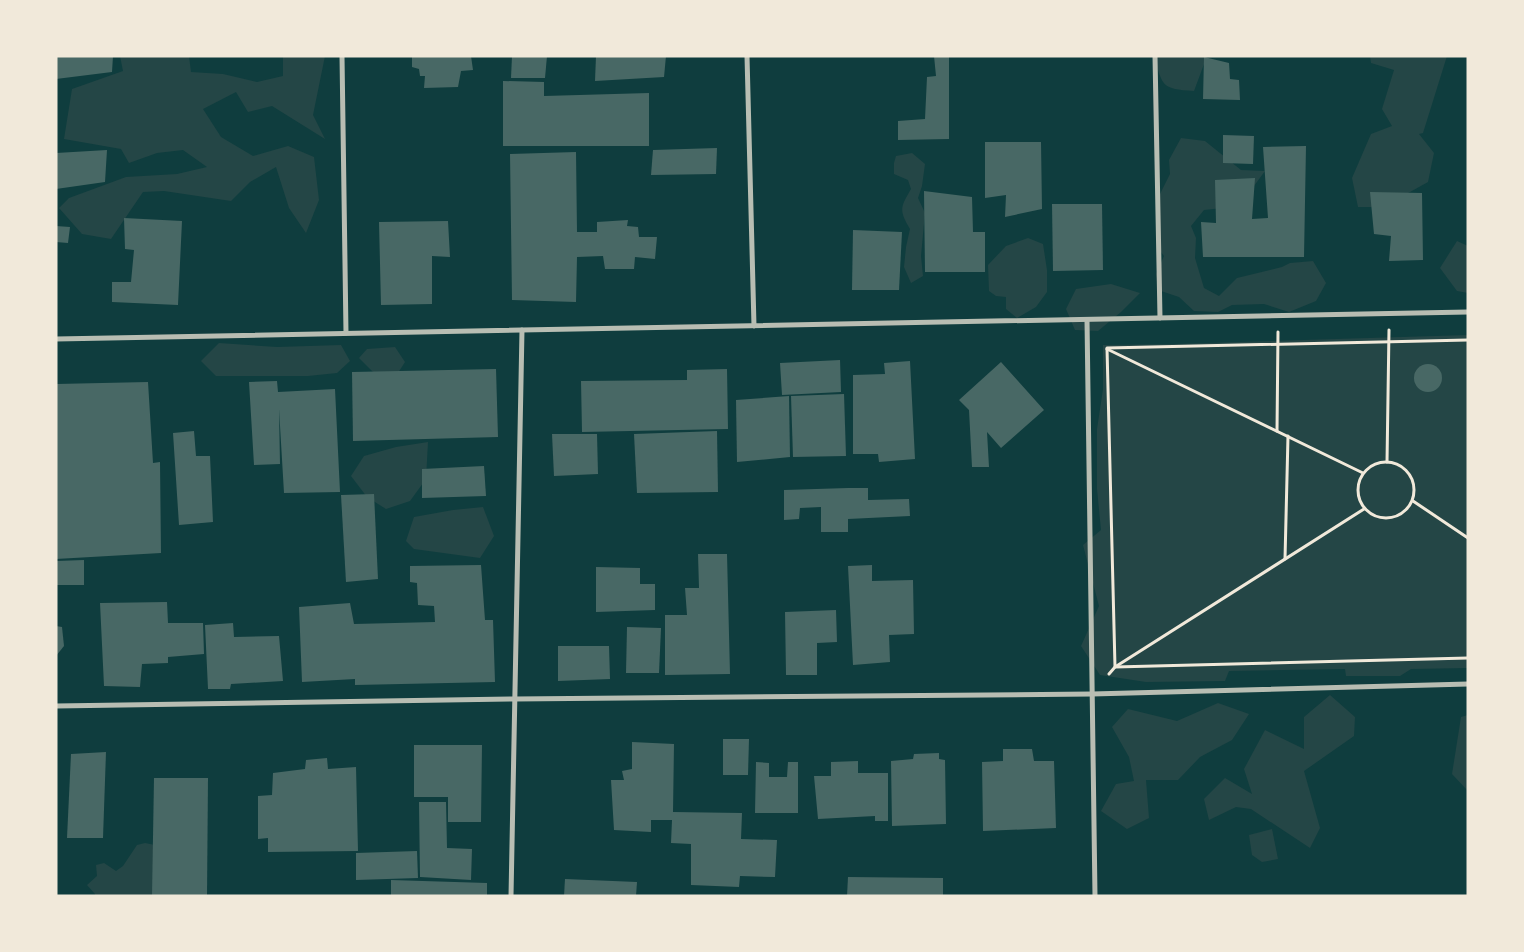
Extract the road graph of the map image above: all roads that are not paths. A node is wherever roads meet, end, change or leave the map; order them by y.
1 (342, 56) edge
2 (748, 56) edge
3 (1155, 56) edge
4 (1468, 312) edge
5 (1160, 318) junction
6 (1087, 320) junction
7 (754, 326) junction
8 (522, 330) junction
9 (346, 333) junction
10 (56, 339) edge
11 (1468, 684) edge
12 (1092, 694) junction
13 (515, 699) junction
14 (56, 706) edge
15 (511, 896) edge
16 (1095, 896) edge

1 - 9 street
2 - 7 street
3 - 5 street
4 - 5 street
5 - 6 street
6 - 7 street
6 - 12 street
7 - 8 street
8 - 9 street
8 - 13 street
9 - 10 street
11 - 12 street
12 - 13 street
12 - 16 street
13 - 14 street
13 - 15 street

